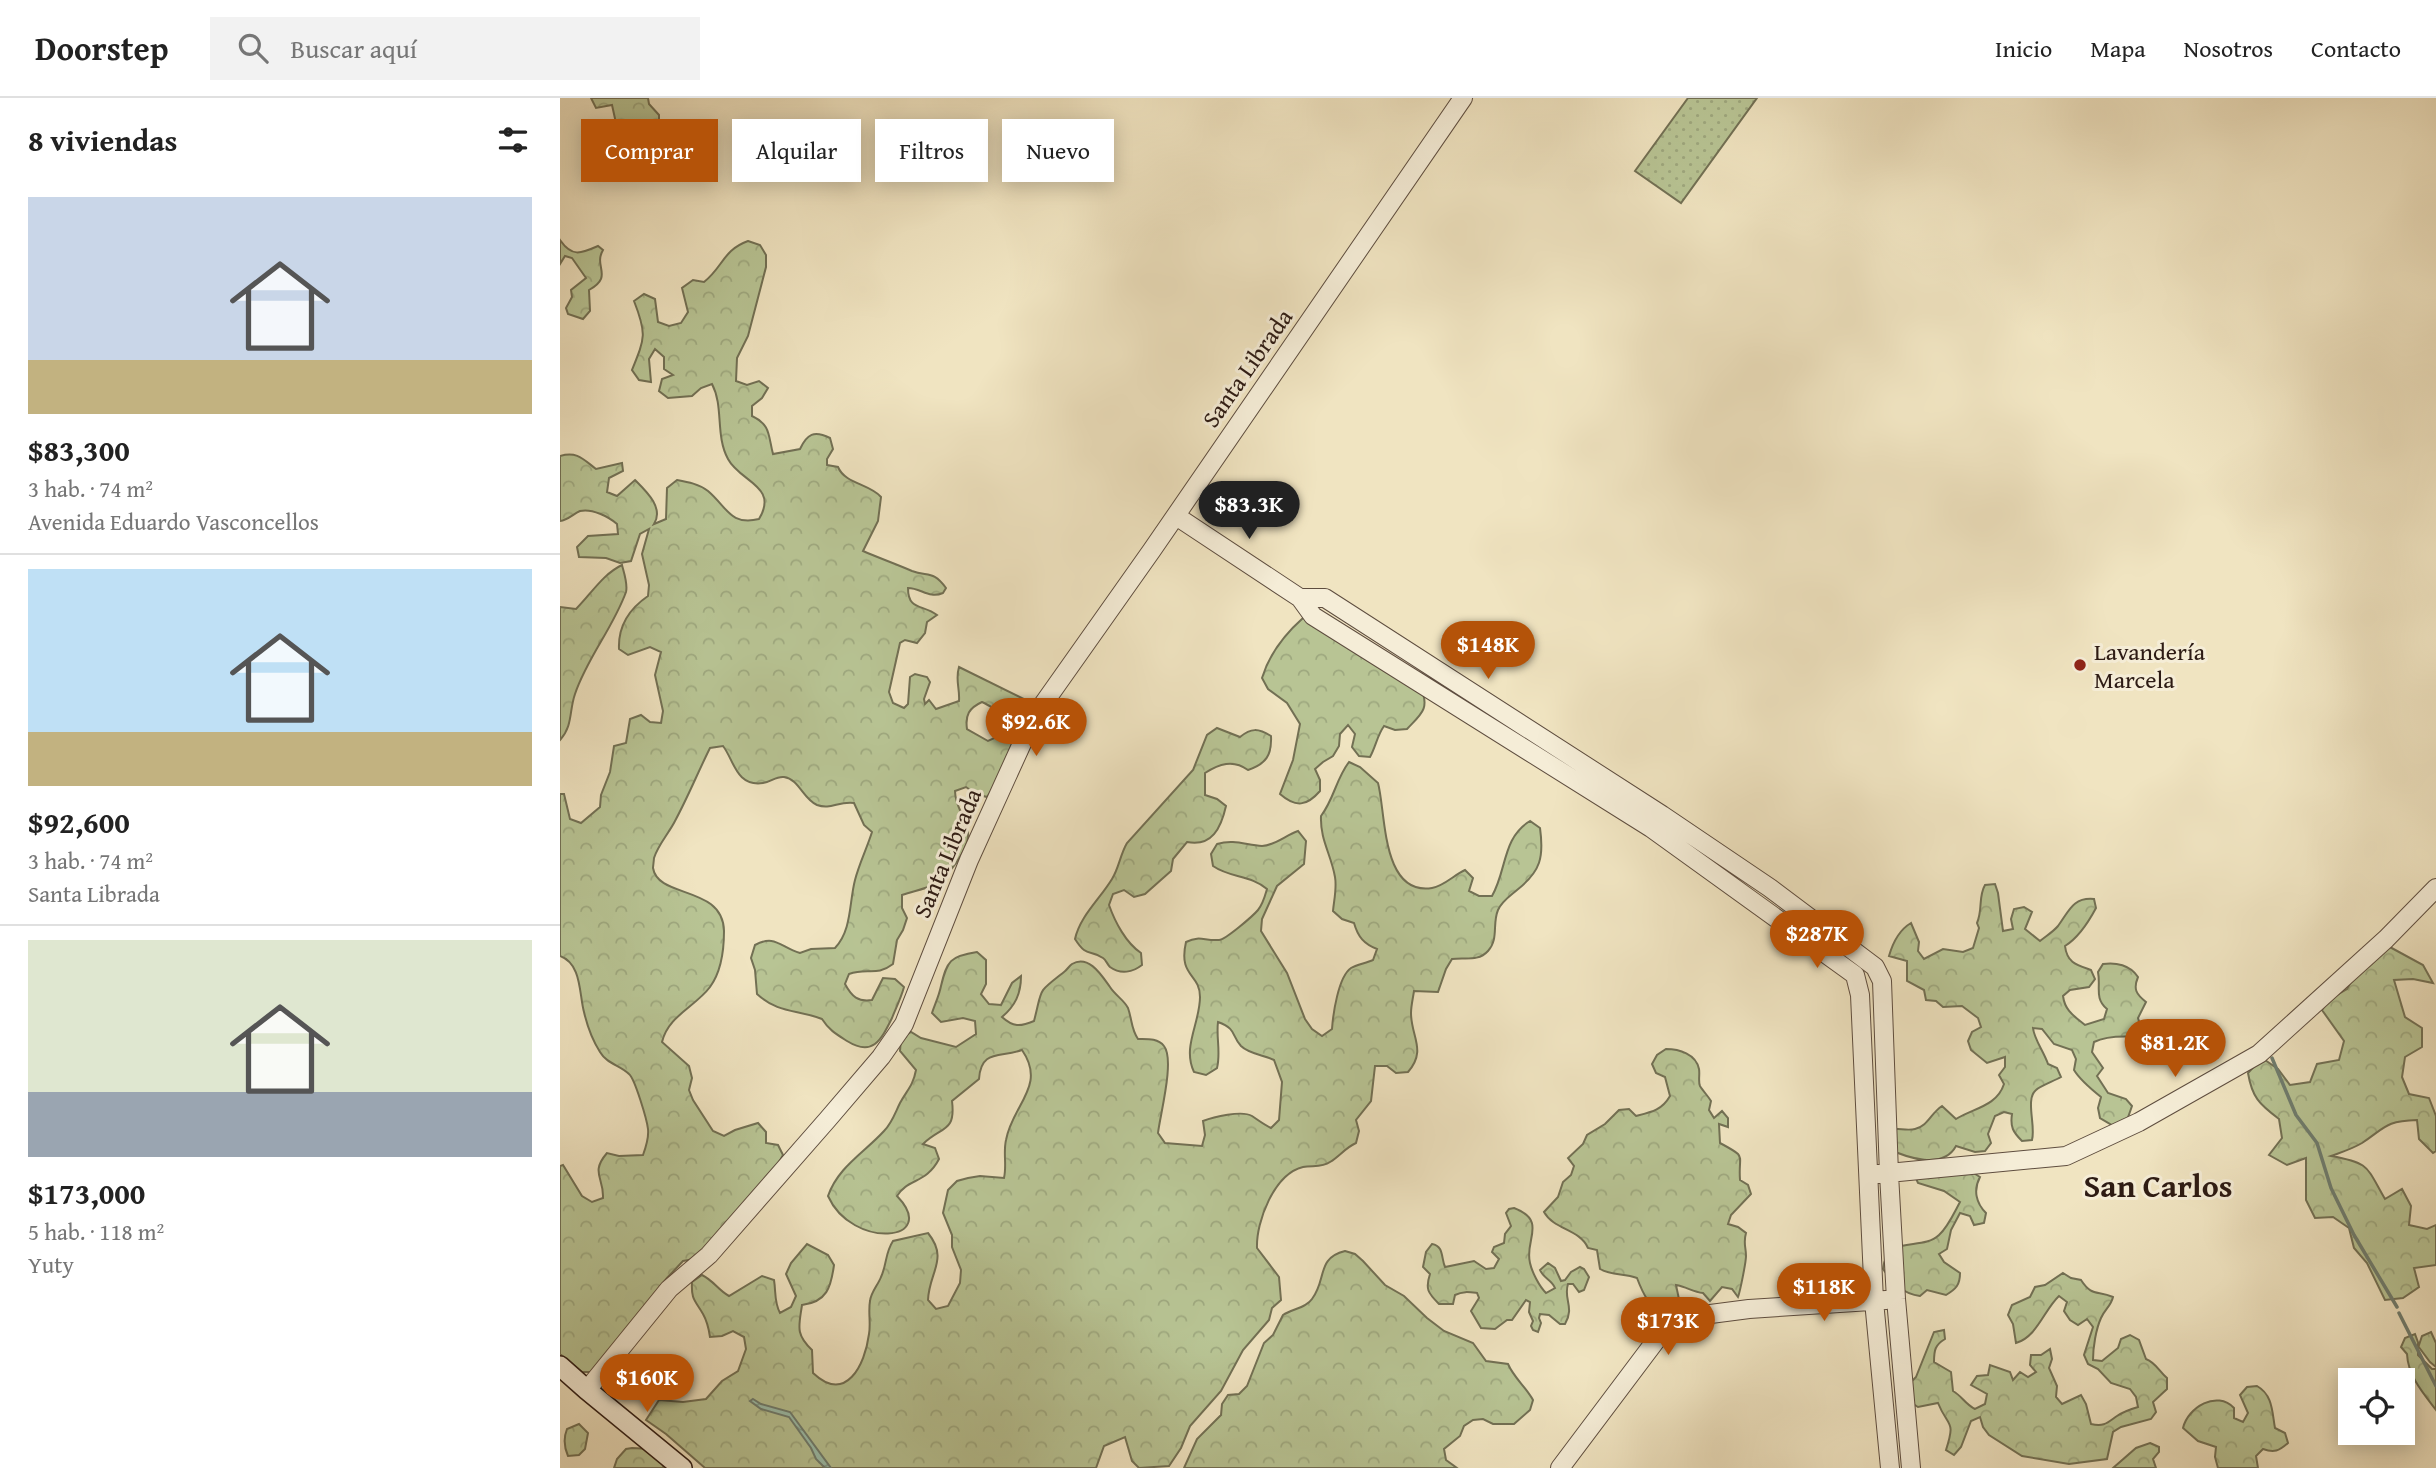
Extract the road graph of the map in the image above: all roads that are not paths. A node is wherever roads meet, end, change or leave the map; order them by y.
1 (1464, 98) edge
2 (1176, 516) junction
3 (1300, 598) junction
4 (2436, 888) edge
5 (1889, 1174) junction
6 (1868, 1175) junction
7 (1896, 1299) junction
8 (1874, 1301) junction
9 (560, 1366) edge
10 (587, 1390) junction
11 (682, 1468) edge
12 (1560, 1468) edge
13 (1890, 1468) edge
14 (1912, 1468) edge

1 - 2 street, Santa Librada
2 - 3 street
2 - 10 street, Santa Librada
3 - 5 street
3 - 6 street
4 - 5 street
5 - 6 street
5 - 7 street
6 - 8 street
7 - 8 street
7 - 14 street
8 - 12 street
8 - 13 street
9 - 10 main road
10 - 11 main road

